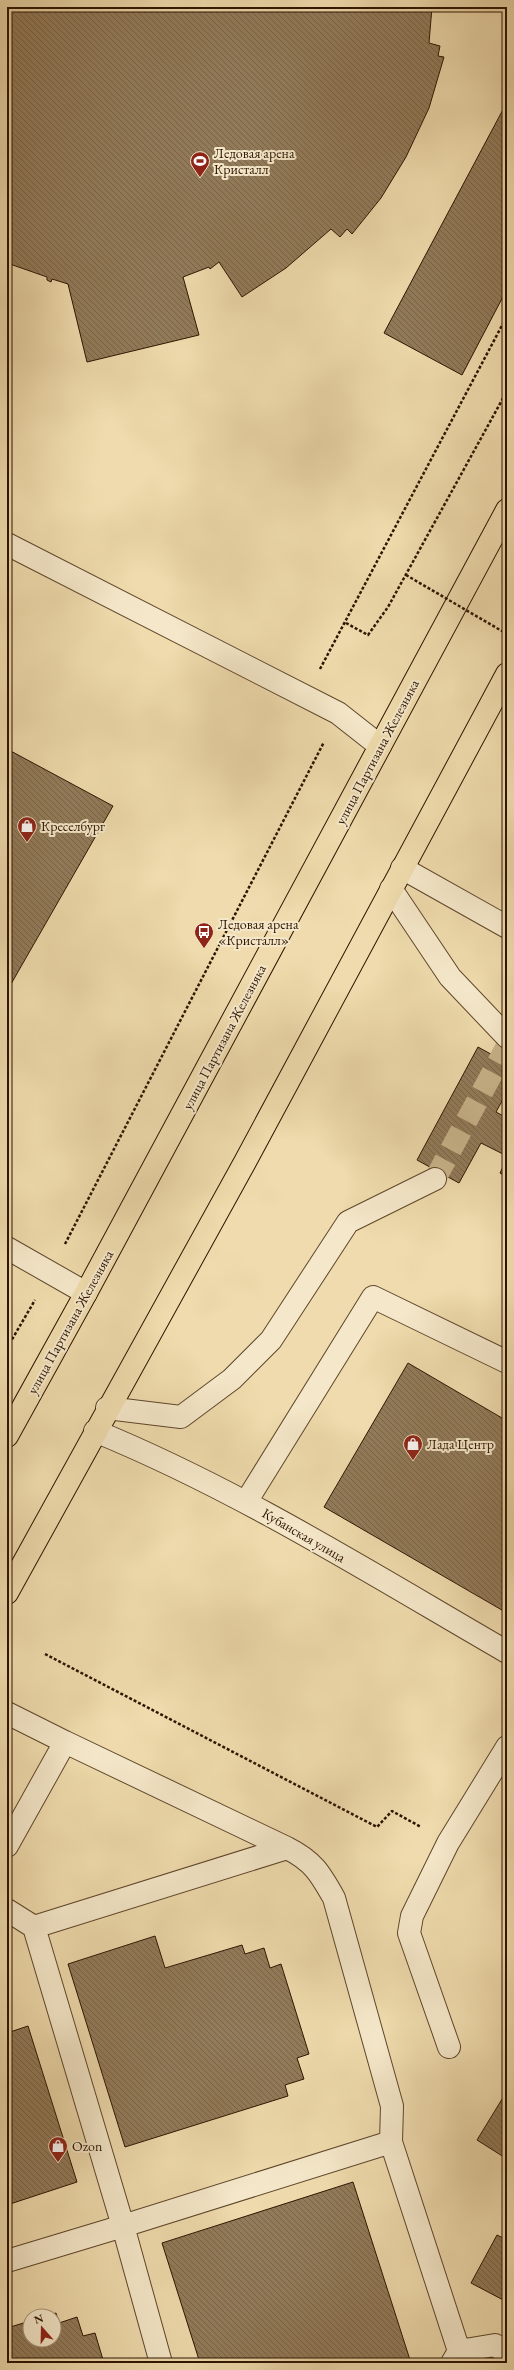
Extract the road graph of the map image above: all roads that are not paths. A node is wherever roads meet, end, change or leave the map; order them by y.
1 (507, 510) edge
2 (7, 544) edge
3 (507, 674) edge
4 (380, 746) junction
5 (402, 868) junction
6 (391, 890) junction
7 (507, 927) edge
8 (507, 1037) edge
9 (435, 1179) tunnel mouth
10 (7, 1248) edge
11 (86, 1294) junction
12 (507, 1362) edge
13 (108, 1408) junction
14 (95, 1431) junction
15 (7, 1436) edge
16 (246, 1502) junction
17 (7, 1593) edge
18 (507, 1652) edge
19 (7, 1712) edge
20 (65, 1742) junction
21 (507, 1747) edge
22 (7, 1846) edge
23 (287, 1848) junction
24 (7, 1910) edge
25 (34, 1927) junction
26 (449, 2047) dead end
27 (391, 2142) junction
28 (123, 2226) junction
29 (7, 2261) edge
30 (507, 2353) edge
31 (456, 2357) edge
32 (161, 2363) edge

1 - 4 main road, улица Партизана Железняка
2 - 4 street
3 - 5 main road
4 - 11 main road, улица Партизана Железняка
5 - 6 main road
5 - 7 street
6 - 8 street
6 - 13 main road
9 - 13 street
10 - 11 street
11 - 15 main road, улица Партизана Железняка
12 - 16 street
13 - 14 main road
14 - 16 street, Кубанская улица
14 - 17 main road
16 - 18 street, Кубанская улица
19 - 20 street
20 - 22 street
20 - 23 street
21 - 26 street
23 - 25 street
23 - 27 street
24 - 25 street
25 - 28 street
27 - 28 street
27 - 31 street
28 - 29 street
28 - 32 street
30 - 31 street

